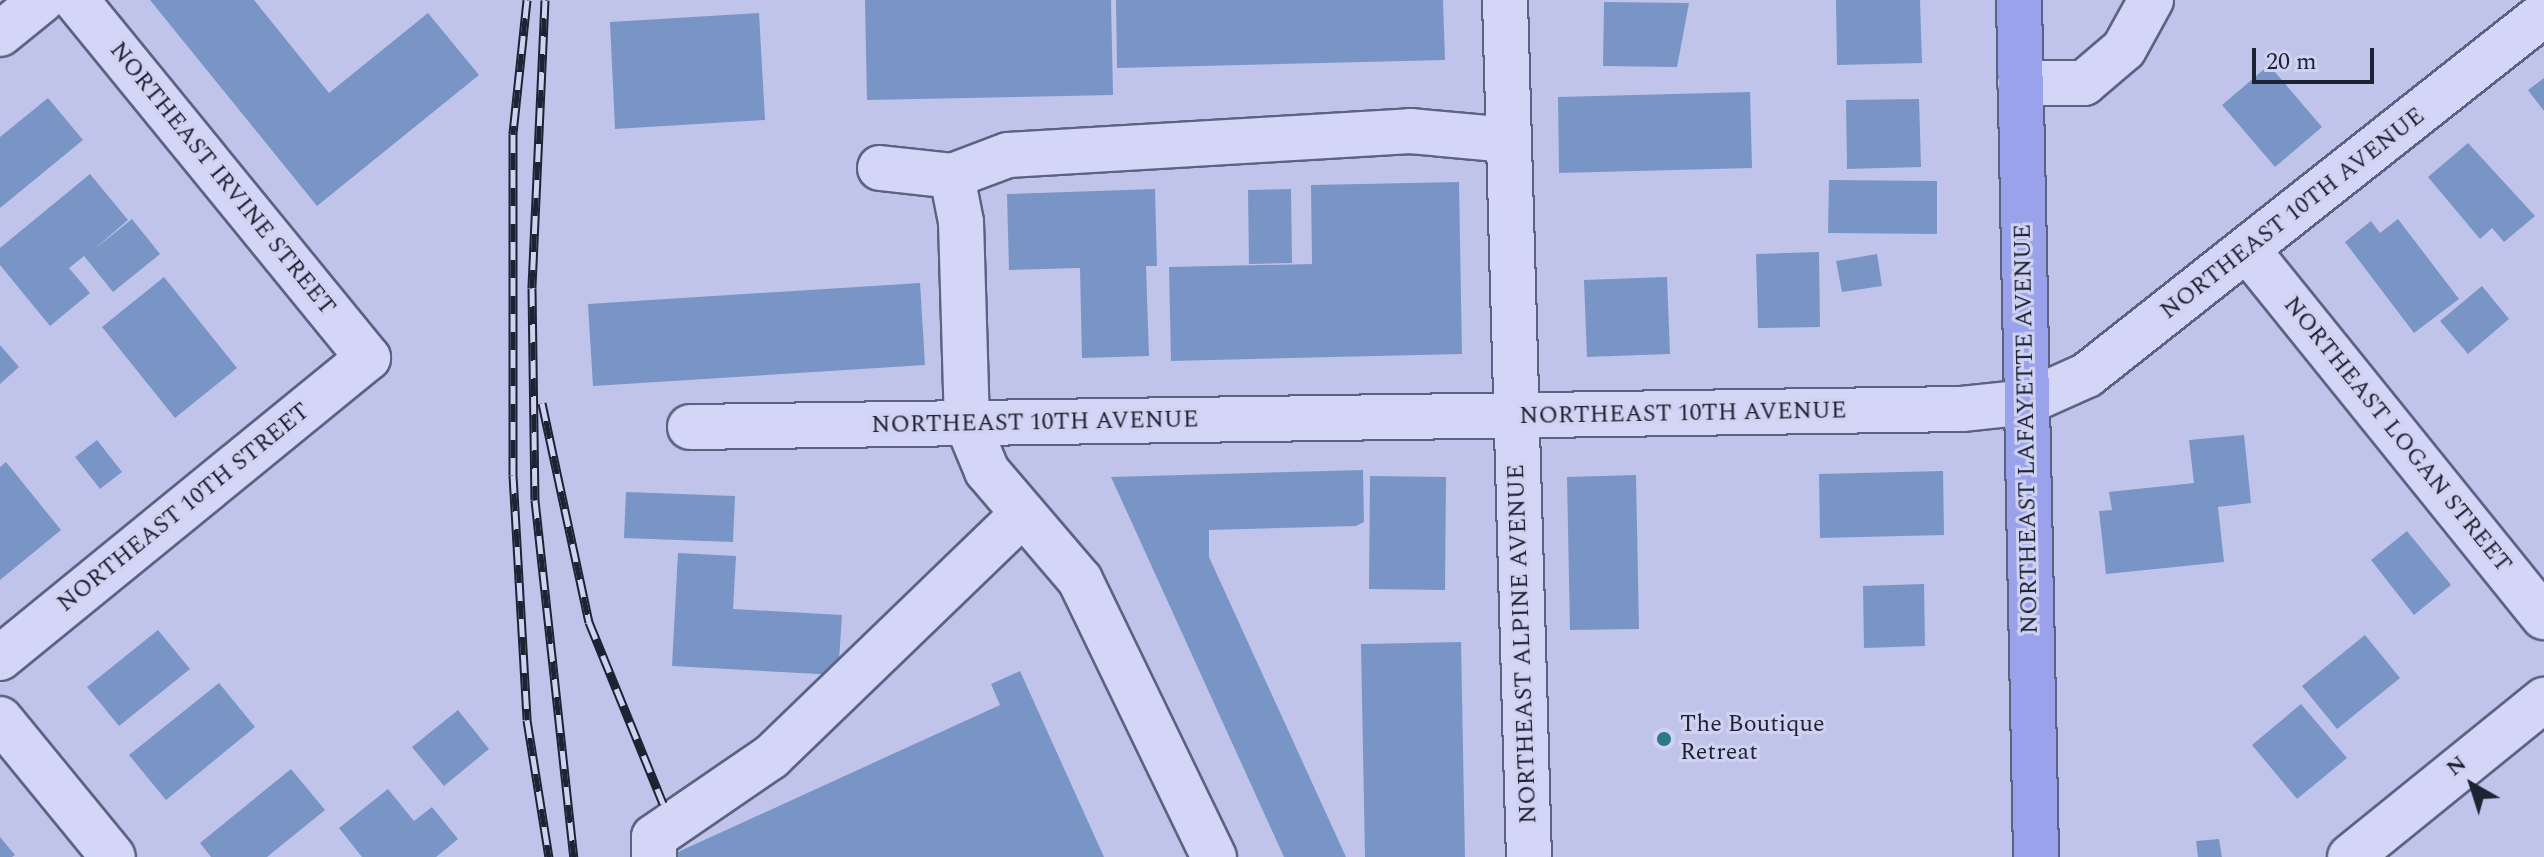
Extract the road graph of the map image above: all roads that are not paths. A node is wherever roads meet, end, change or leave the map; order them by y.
1 (42, 0) edge
2 (76, 0) edge
3 (1505, 0) edge
4 (2019, 0) edge
5 (2151, 0) edge
6 (2544, 14) edge
7 (0, 34) edge
8 (2020, 83) junction
9 (1509, 140) junction
10 (880, 168) dead end
11 (952, 176) junction
12 (2250, 253) junction
13 (368, 358) joint
14 (2027, 402) junction
15 (1517, 417) junction
16 (967, 423) junction
17 (690, 427) dead end
18 (1023, 514) junction
19 (2544, 617) edge
20 (0, 658) edge
21 (2544, 700) edge
22 (0, 719) edge
23 (2359, 854) edge
24 (113, 857) edge
25 (654, 857) edge
26 (1214, 857) edge
27 (1529, 857) edge
28 (2036, 857) edge

1 - 7 street
2 - 13 street, NORTHEAST IRVINE STREET
3 - 9 street, NORTHEAST ALPINE AVENUE
4 - 8 main road, NORTHEAST LAFAYETTE AVENUE
5 - 8 street
6 - 12 street, NORTHEAST 10TH AVENUE
8 - 14 main road, NORTHEAST LAFAYETTE AVENUE
9 - 11 street
9 - 15 street, NORTHEAST ALPINE AVENUE
10 - 11 street
11 - 16 street
12 - 14 street, NORTHEAST 10TH AVENUE
12 - 19 street, NORTHEAST LOGAN STREET
13 - 20 street, NORTHEAST 10TH STREET
14 - 15 street, NORTHEAST 10TH AVENUE
14 - 28 main road, NORTHEAST LAFAYETTE AVENUE
15 - 16 street, NORTHEAST 10TH AVENUE
15 - 27 street, NORTHEAST ALPINE AVENUE
16 - 17 street, NORTHEAST 10TH AVENUE
16 - 18 street
18 - 25 street
18 - 26 street
21 - 23 street
22 - 24 street

